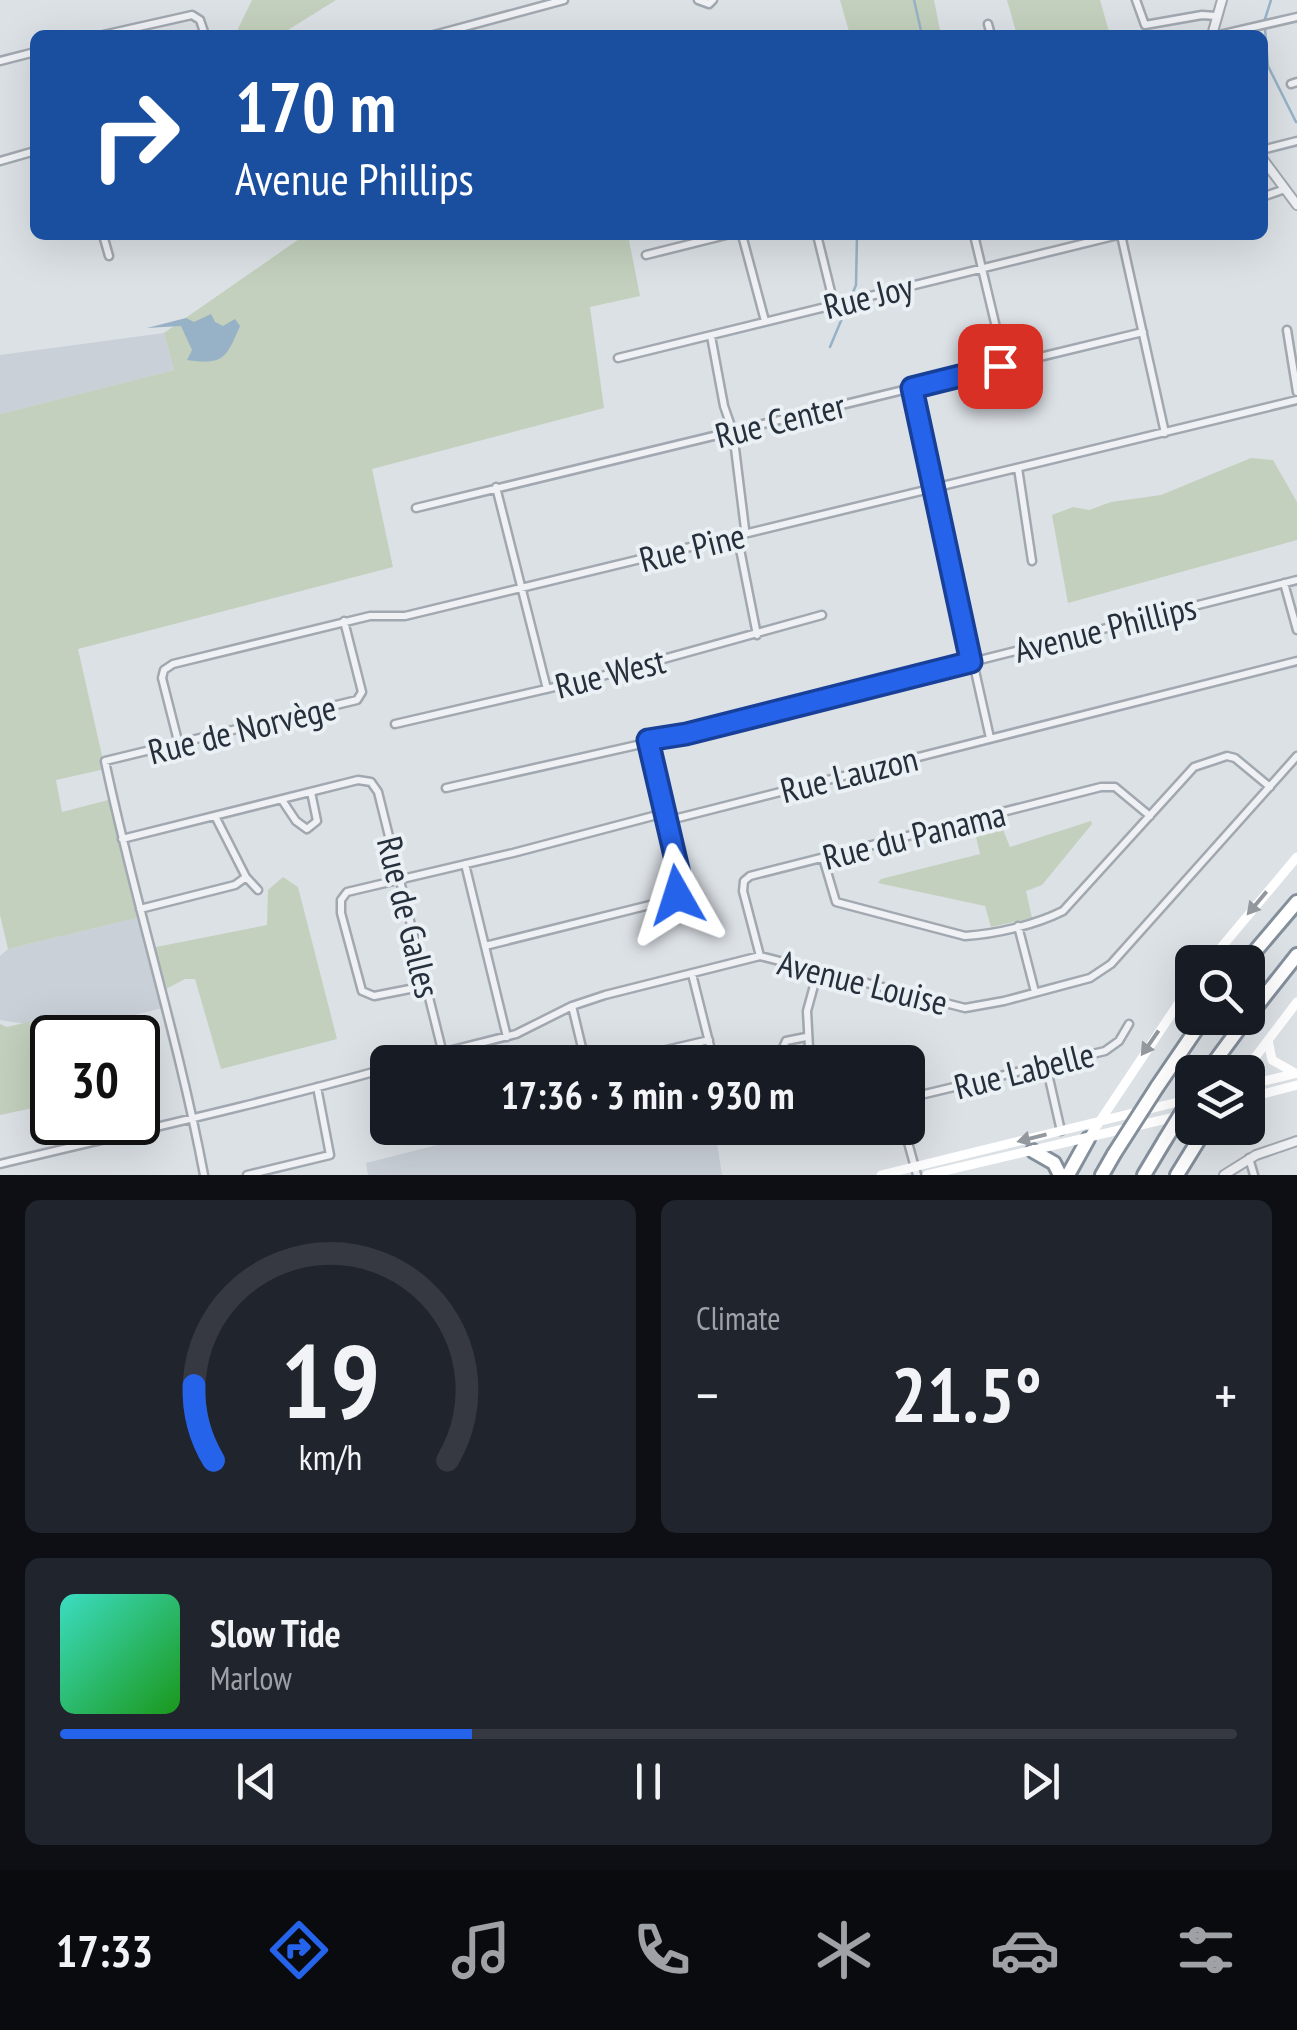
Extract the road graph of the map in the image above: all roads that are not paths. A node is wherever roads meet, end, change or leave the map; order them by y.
1 (564, 0) edge
2 (698, 0) edge
3 (713, 0) edge
4 (1136, 0) edge
5 (1222, 0) edge
6 (1216, 16) junction
7 (1297, 17) edge
8 (988, 24) dead end
9 (127, 30) edge
10 (203, 30) edge
11 (453, 30) edge
12 (990, 30) edge
13 (1216, 30) edge
14 (1238, 30) edge
15 (30, 53) edge
16 (0, 61) edge
17 (1297, 141) edge
18 (1268, 148) edge
19 (30, 153) edge
20 (0, 160) edge
21 (1268, 166) edge
22 (1285, 189) junction
23 (1268, 195) edge
24 (1297, 206) edge
25 (104, 240) edge
26 (706, 240) edge
27 (743, 240) edge
28 (818, 240) edge
29 (975, 240) edge
30 (1099, 240) edge
31 (1121, 240) edge
32 (646, 255) dead end
33 (108, 256) dead end
34 (982, 268) junction
35 (834, 304) junction
36 (765, 321) junction
37 (1287, 330) dead end
38 (1143, 332) junction
39 (711, 336) junction
40 (618, 358) dead end
41 (1005, 365) junction
42 (912, 388) junction
43 (1297, 392) edge
44 (1297, 400) edge
45 (733, 432) junction
46 (1165, 433) junction
47 (1018, 468) junction
48 (496, 487) junction
49 (932, 489) junction
50 (416, 508) dead end
51 (742, 535) junction
52 (1032, 560) dead end
53 (1297, 580) edge
54 (1284, 583) junction
55 (522, 588) junction
56 (822, 615) dead end
57 (344, 621) junction
58 (1297, 630) edge
59 (756, 635) junction
60 (1297, 661) edge
61 (971, 662) junction
62 (547, 688) junction
63 (395, 724) dead end
64 (990, 738) junction
65 (648, 740) junction
66 (178, 745) junction
67 (1297, 756) edge
68 (1270, 786) junction
69 (446, 788) dead end
70 (312, 792) junction
71 (282, 800) junction
72 (215, 816) junction
73 (1150, 816) junction
74 (665, 817) junction
75 (122, 839) junction
76 (1297, 857) edge
77 (822, 858) junction
78 (465, 864) junction
79 (246, 877) junction
80 (400, 879) junction
81 (258, 890) dead end
82 (1297, 902) edge
83 (140, 908) junction
84 (1018, 926) junction
85 (1222, 945) edge
86 (1260, 945) edge
87 (485, 946) junction
88 (1297, 955) edge
89 (760, 956) junction
90 (818, 971) junction
91 (692, 974) junction
92 (424, 986) junction
93 (1035, 992) junction
94 (1265, 995) edge
95 (1297, 1002) edge
96 (572, 1006) junction
97 (1175, 1008) edge
98 (1129, 1024) dead end
99 (1192, 1035) edge
100 (507, 1037) junction
101 (806, 1038) dead end
102 (708, 1040) junction
103 (1268, 1040) junction
104 (440, 1045) edge
105 (474, 1045) edge
106 (581, 1045) edge
107 (687, 1045) edge
108 (709, 1045) edge
109 (1257, 1055) edge
110 (1046, 1065) junction
111 (370, 1073) edge
112 (1296, 1073) edge
113 (1265, 1081) edge
114 (1297, 1085) edge
115 (317, 1087) junction
116 (1265, 1093) edge
117 (925, 1094) edge
118 (1175, 1102) edge
119 (193, 1116) junction
120 (1175, 1117) edge
121 (1098, 1122) junction
122 (1175, 1123) edge
123 (1061, 1131) junction
124 (1088, 1139) junction
125 (1297, 1141) edge
126 (909, 1145) edge
127 (1196, 1145) edge
128 (1033, 1151) junction
129 (1249, 1158) junction
130 (0, 1164) edge
131 (916, 1171) edge
132 (204, 1175) edge
133 (246, 1175) edge
134 (881, 1175) edge
135 (927, 1175) edge
136 (1060, 1175) edge
137 (1068, 1175) edge
138 (1102, 1175) edge
139 (1144, 1175) edge
140 (1178, 1175) edge
141 (1224, 1175) edge
142 (1254, 1175) edge

1 - 11 street
2 - 3 street
4 - 6 street
5 - 6 street
6 - 13 street
7 - 14 street
8 - 12 street
9 - 10 street
15 - 16 street
17 - 18 street
19 - 20 street
21 - 22 street
22 - 23 street
22 - 24 street
25 - 33 street
26 - 32 street
27 - 36 street
28 - 35 street
29 - 34 street
30 - 34 street, Rue Joy
31 - 38 street
34 - 35 street, Rue Joy
34 - 41 street
35 - 36 street, Rue Joy
36 - 39 street, Rue Joy
37 - 43 street
38 - 41 street, Rue Center
38 - 46 street
39 - 40 street, Rue Joy
39 - 45 street
41 - 42 street, Rue Center
42 - 45 street, Rue Center
42 - 49 street
44 - 46 street, Rue Pine
45 - 48 street, Rue Center
45 - 51 street
46 - 47 street, Rue Pine
47 - 49 street, Rue Pine
47 - 52 street
48 - 50 street, Rue Center
48 - 55 street
49 - 51 street, Rue Pine
49 - 61 street
51 - 55 street, Rue Pine
51 - 59 street
53 - 54 street, Avenue Phillips
54 - 58 street
54 - 61 street, Avenue Phillips
55 - 57 street, Rue Pine
55 - 62 street
56 - 59 street, Rue West
57 - 66 street, Rue Pine
57 - 66 street, Rue de Norvège
59 - 62 street, Rue West
60 - 64 street, Rue Lauzon
61 - 64 street
61 - 65 street, Avenue Phillips
62 - 63 street, Rue West
64 - 74 street, Rue Lauzon
65 - 69 street, Avenue Phillips
65 - 74 street
66 - 75 street, Rue de Norvège
67 - 68 street, Avenue Louise
68 - 73 street
68 - 93 street, Avenue Louise
70 - 71 street
70 - 71 street
70 - 80 street, Rue de Galles
71 - 72 street
72 - 75 street
72 - 79 street
73 - 77 street, Rue du Panama
73 - 84 street
74 - 78 street, Rue Lauzon
74 - 87 street
75 - 83 street
76 -> 85 main road
77 - 84 street
77 - 89 street, Rue du Panama
78 - 80 street, Rue Lauzon
78 - 87 street
79 - 81 street
79 - 83 street
80 - 92 street, Rue de Galles
80 - 92 street, Rue Lauzon
82 - 86 highway
83 - 119 street
84 - 93 street
87 - 100 street
88 - 94 highway
89 - 90 street, Avenue Louise
89 - 91 street, Avenue Louise
90 - 93 street, Avenue Louise
90 - 101 street
91 - 96 street, Avenue Louise
91 - 102 street
92 - 104 street, Rue de Galles
95 - 103 main road
96 - 100 street, Avenue Louise
96 - 106 street
97 -> 121 main road
98 - 110 street, Rue Labelle
99 - 138 highway, bridge
100 - 105 street, Avenue Louise
102 - 107 street
102 - 108 street
103 - 109 main road
103 - 112 main road
110 - 117 street, Rue Labelle
110 - 123 street
111 - 115 street
112 - 113 main road
114 - 116 main road
115 - 119 street
115 - 133 street
118 - 121 main road
119 - 130 street
119 - 132 street
120 - 124 main road
121 - 123 main road
121 - 124 main road
122 - 139 highway, bridge
123 -> 131 main road
124 - 128 main road
124 - 137 highway
125 - 129 street
126 - 131 street
127 - 140 highway
128 - 135 main road
128 - 136 highway
129 - 141 street
129 - 142 street
131 - 134 main road

